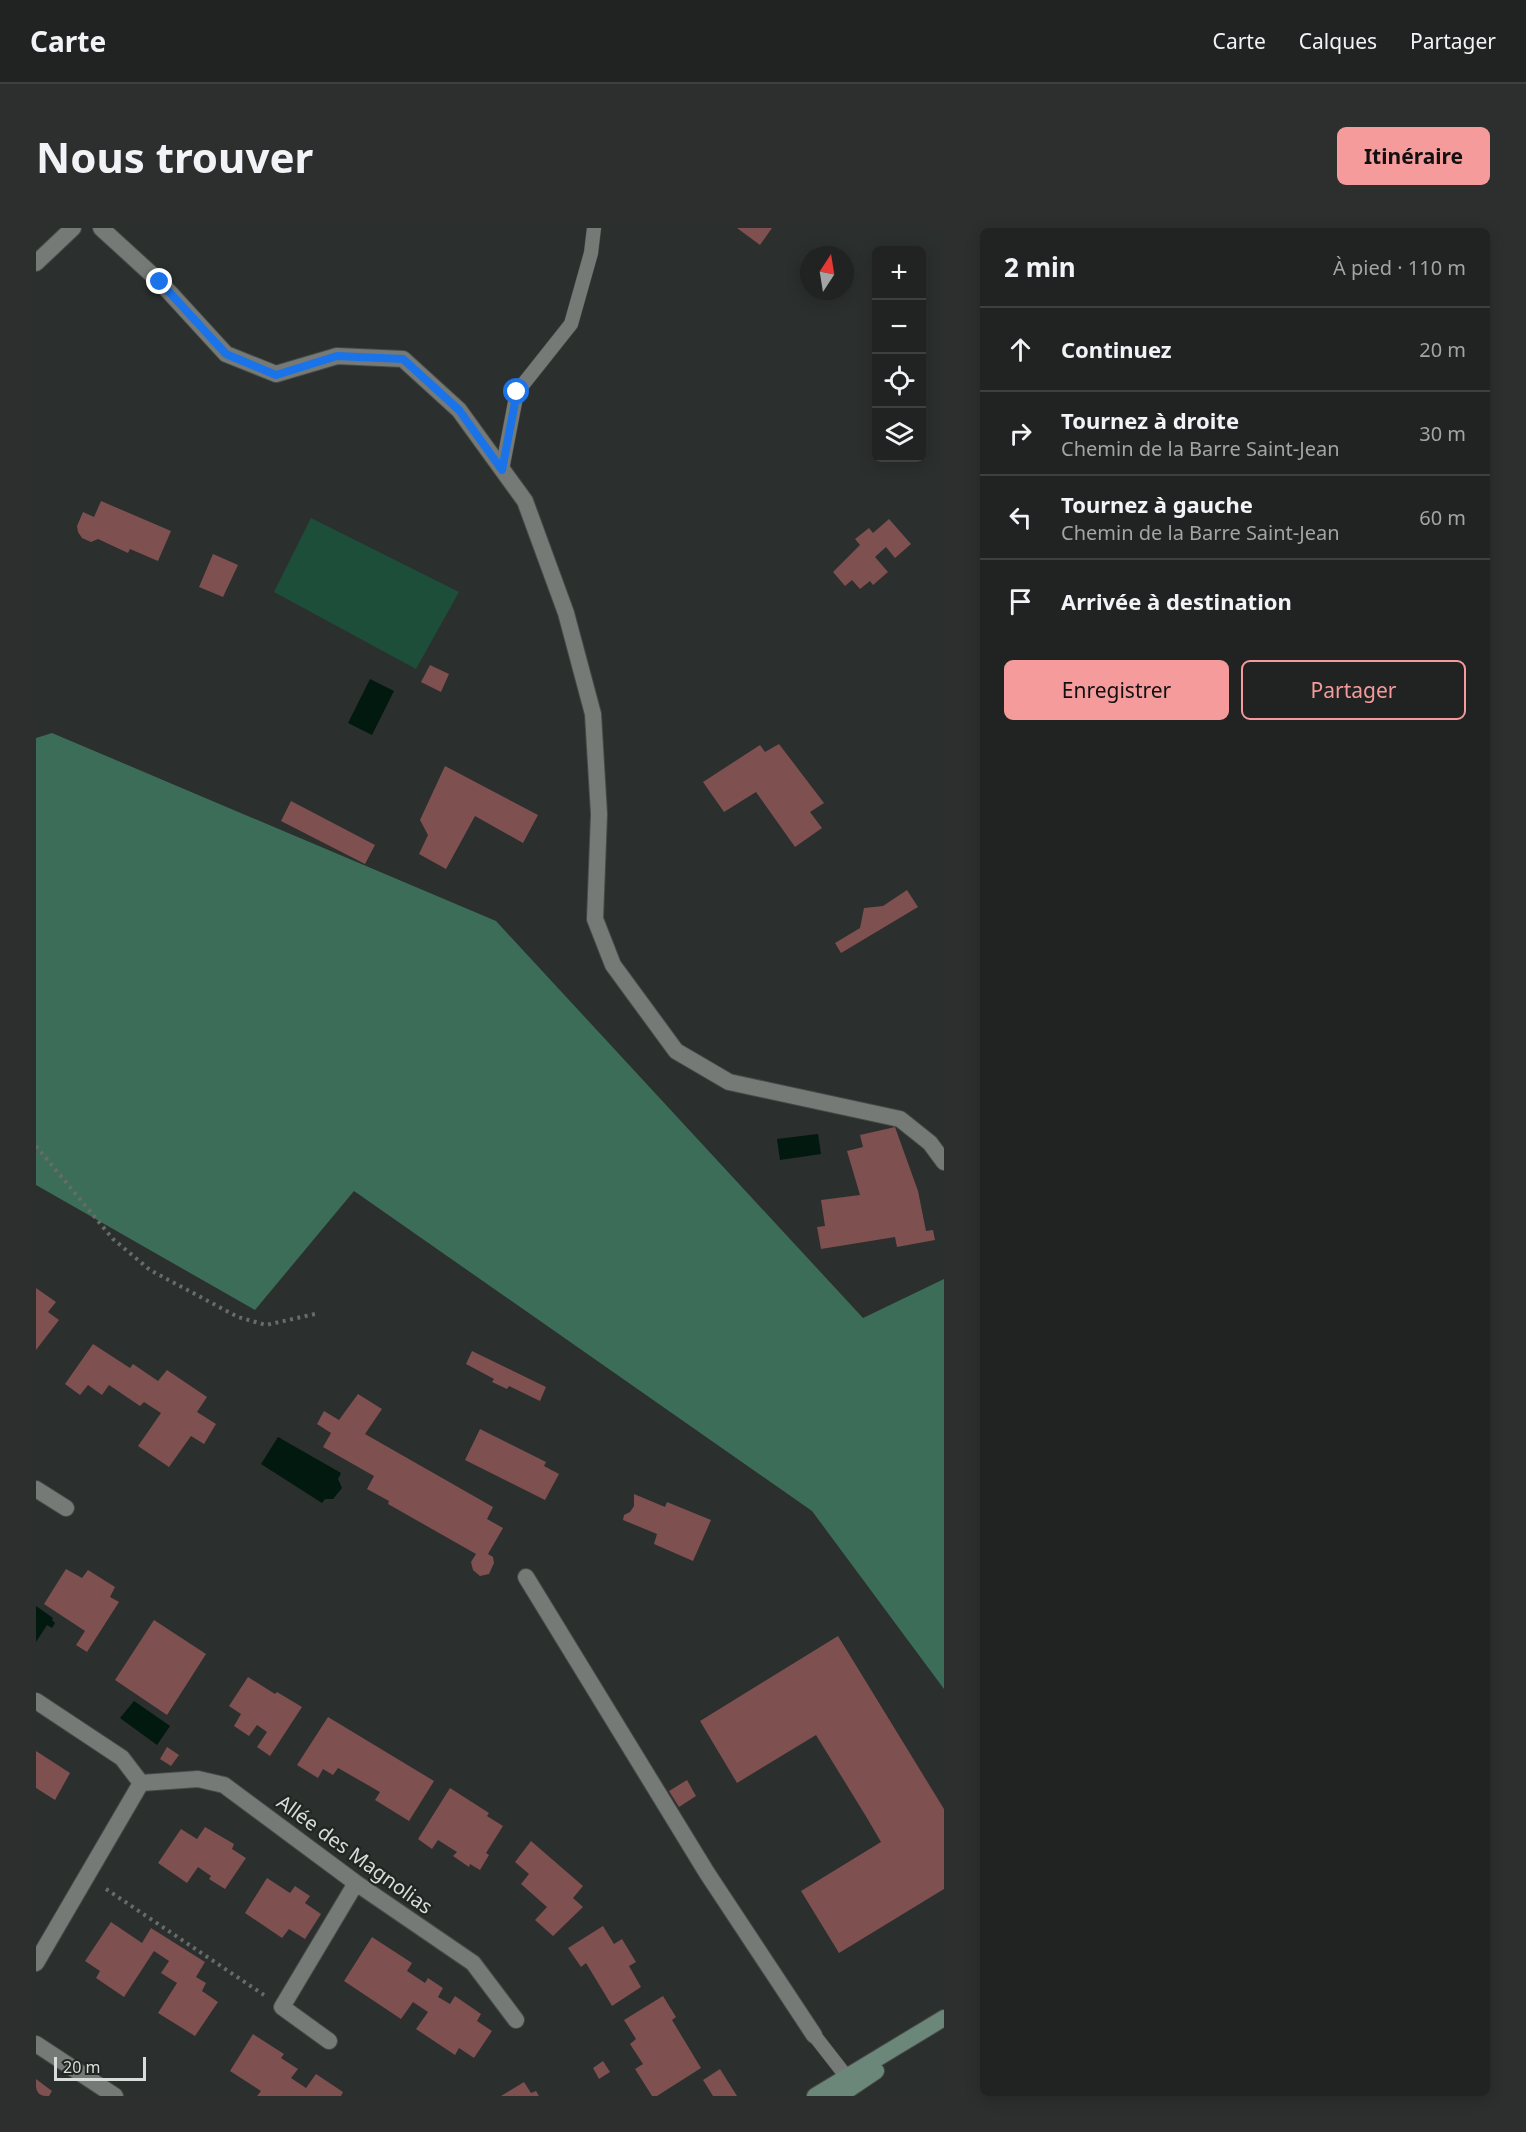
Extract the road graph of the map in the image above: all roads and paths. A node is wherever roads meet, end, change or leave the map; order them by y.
1 (73, 228) edge
2 (101, 228) edge
3 (594, 228) edge
4 (36, 263) edge
5 (502, 470) junction
6 (36, 1146) edge
7 (944, 1162) edge
8 (315, 1314) dead end
9 (36, 1489) edge
10 (66, 1508) dead end
11 (526, 1577) dead end
12 (36, 1701) edge
13 (141, 1783) junction
14 (87, 1877) junction
15 (357, 1883) junction
16 (36, 1963) edge
17 (282, 2007) junction
18 (944, 2018) edge
19 (516, 2020) dead end
20 (944, 2026) edge
21 (814, 2035) joint
22 (329, 2041) dead end
23 (36, 2044) edge
24 (850, 2082) junction
25 (115, 2096) edge
26 (815, 2096) edge
27 (839, 2096) edge

1 - 4 street
2 - 5 street
3 - 5 lane
5 - 7 street
6 - 8 path
9 - 10 street
11 - 21 street
12 - 13 street
13 - 14 street
13 - 15 street, Allée des Magnolias
14 - 16 street
14 - 17 path
15 - 17 street
15 - 19 street, Allée des Magnolias
17 - 22 street
18 - 24 main road
20 - 24 main road
21 - 24 lane
23 - 25 street
24 - 26 main road
24 - 27 main road

